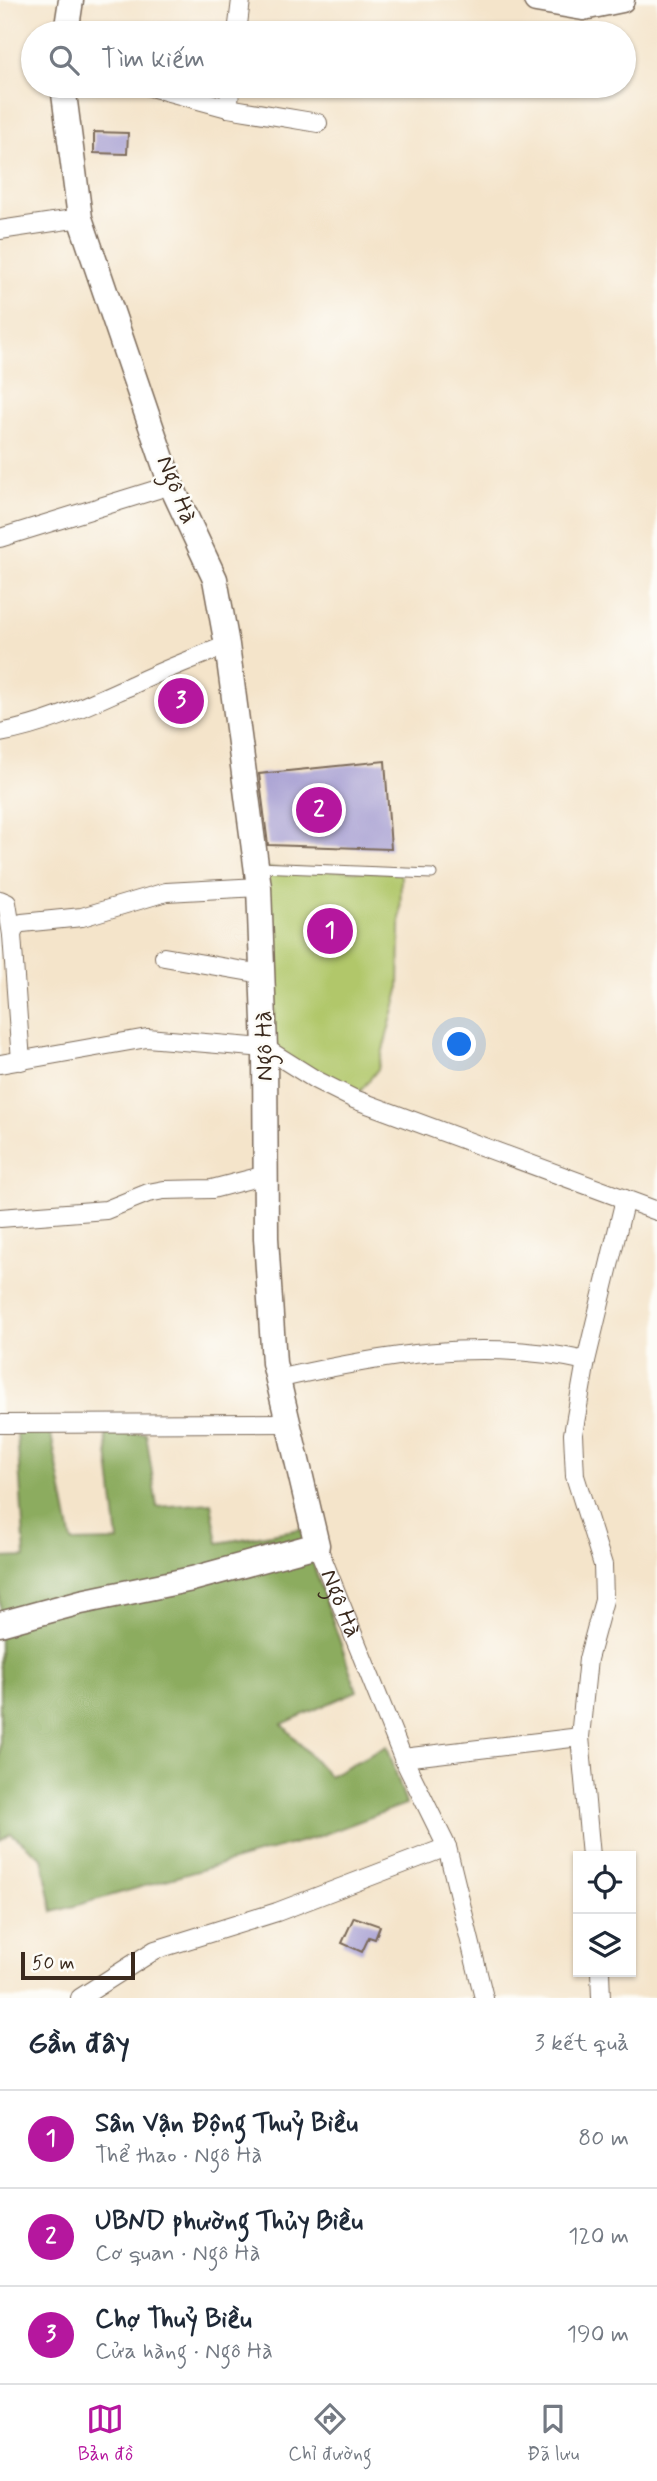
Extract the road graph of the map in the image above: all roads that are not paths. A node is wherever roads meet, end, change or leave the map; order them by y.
1 (71, 0) edge
2 (242, 0) edge
3 (537, 0) edge
4 (622, 0) edge
5 (68, 21) edge
6 (239, 21) edge
7 (65, 98) edge
8 (191, 98) edge
9 (229, 98) edge
10 (228, 108) junction
11 (318, 124) dead end
12 (80, 218) junction
13 (0, 230) edge
14 (171, 485) junction
15 (0, 538) edge
16 (227, 646) junction
17 (0, 733) edge
18 (432, 874) dead end
19 (258, 877) junction
20 (0, 901) edge
21 (12, 935) junction
22 (164, 957) dead end
23 (262, 974) junction
24 (265, 1048) junction
25 (21, 1060) junction
26 (0, 1064) edge
27 (266, 1175) junction
28 (625, 1199) junction
29 (657, 1211) edge
30 (0, 1218) edge
31 (586, 1361) junction
32 (277, 1380) junction
33 (286, 1423) junction
34 (0, 1424) edge
35 (317, 1545) junction
36 (0, 1624) edge
37 (580, 1737) junction
38 (403, 1758) junction
39 (447, 1847) junction
40 (591, 1851) edge
41 (600, 1977) edge
42 (80, 1998) edge
43 (484, 1998) edge
44 (601, 1998) edge

1 - 5 street
2 - 6 street
3 - 4 street
7 - 12 street, Ngô Hà
8 - 10 street
9 - 10 street
10 - 11 street
12 - 13 street
12 - 14 street, Ngô Hà
14 - 15 street
14 - 16 street, Ngô Hà
16 - 17 street
16 - 19 street, Ngô Hà
18 - 19 lane
19 - 21 street
19 - 23 street, Ngô Hà
20 - 21 street
21 - 25 street
22 - 23 street
23 - 24 street, Ngô Hà
24 - 25 street
24 - 27 street, Ngô Hà
24 - 28 street
25 - 26 street
27 - 30 street
27 - 32 street, Ngô Hà
28 - 29 street
28 - 31 street
31 - 32 street
31 - 37 street
32 - 33 street, Ngô Hà
33 - 34 street
33 - 35 street, Ngô Hà
35 - 36 street
35 - 38 street, Ngô Hà
37 - 38 street
37 - 40 street
38 - 39 street, Ngô Hà
39 - 42 street
39 - 43 street, Ngô Hà
41 - 44 street

